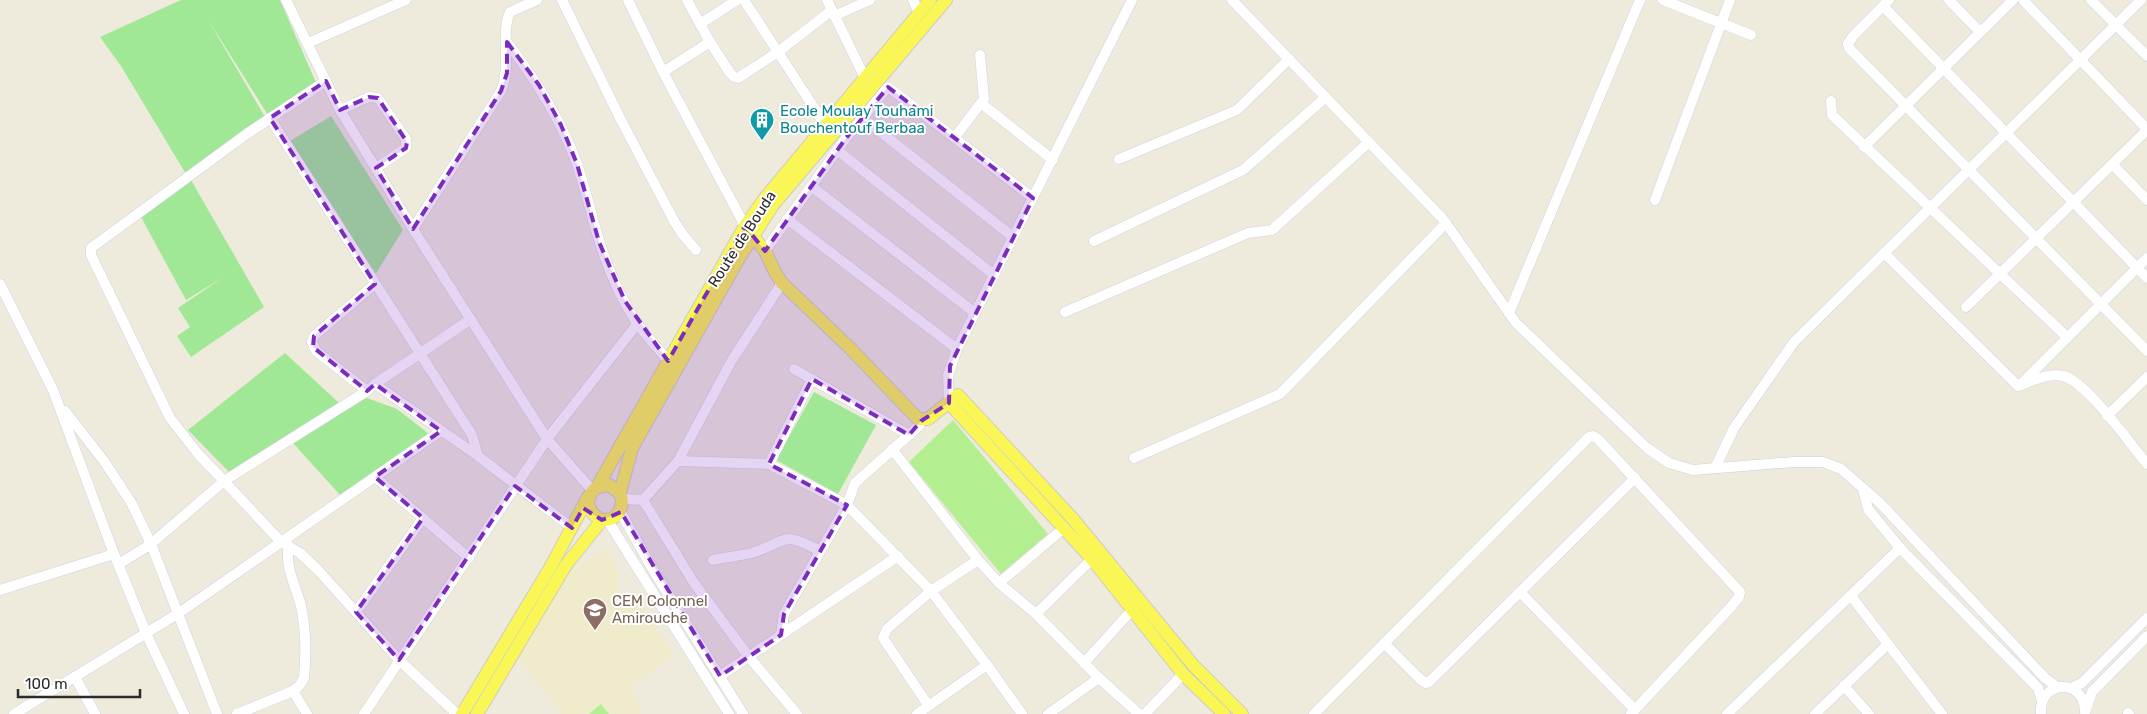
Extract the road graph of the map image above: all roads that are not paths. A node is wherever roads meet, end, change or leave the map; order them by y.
1 (286, 0) edge
2 (406, 0) edge
3 (537, 0) edge
4 (562, 0) edge
5 (628, 0) edge
6 (687, 0) edge
7 (737, 0) edge
8 (744, 0) edge
9 (913, 0) edge
10 (930, 0) edge
11 (946, 0) edge
12 (1132, 0) edge
13 (1232, 0) edge
14 (1640, 0) edge
15 (1663, 0) edge
16 (1730, 0) edge
17 (1949, 0) edge
18 (2013, 0) edge
19 (2023, 0) edge
20 (2091, 0) edge
21 (2141, 0) edge
22 (867, 1) edge
23 (1886, 3) edge
24 (517, 4) edge
25 (831, 9) edge
26 (919, 13) junction
27 (700, 24) junction
28 (1722, 24) junction
29 (2116, 25) junction
30 (1980, 32) junction
31 (1750, 35) dead end
32 (507, 42) junction
33 (710, 42) junction
34 (308, 43) junction
35 (778, 52) junction
36 (980, 55) dead end
37 (2147, 56) edge
38 (1289, 59) junction
39 (2080, 60) junction
40 (1943, 69) junction
41 (662, 72) junction
42 (865, 78) junction
43 (326, 81) junction
44 (1326, 98) junction
45 (1831, 101) dead end
46 (982, 104) junction
47 (1906, 105) junction
48 (340, 110) junction
49 (270, 118) junction
50 (863, 118) junction
51 (826, 126) junction
52 (2147, 130) edge
53 (2007, 134) junction
54 (955, 138) junction
55 (1369, 142) junction
56 (1864, 147) junction
57 (837, 150) junction
58 (1119, 158) dead end
59 (1053, 160) junction
60 (2112, 165) junction
61 (376, 168) junction
62 (1968, 169) junction
63 (811, 186) junction
64 (1033, 198) junction
65 (1655, 200) dead end
66 (2147, 200) edge
67 (2074, 202) junction
68 (1929, 208) junction
69 (787, 220) junction
70 (1446, 223) junction
71 (413, 229) junction
72 (749, 231) junction
73 (1014, 237) junction
74 (2036, 238) junction
75 (1094, 241) dead end
76 (696, 250) dead end
77 (765, 251) junction
78 (1884, 253) junction
79 (2147, 258) edge
80 (2137, 268) junction
81 (2000, 273) junction
82 (994, 275) junction
83 (2147, 278) edge
84 (782, 283) junction
85 (0, 284) edge
86 (375, 284) junction
87 (2102, 303) junction
88 (1966, 307) dead end
89 (1065, 312) dead end
90 (975, 313) junction
91 (1509, 313) junction
92 (471, 320) junction
93 (638, 323) junction
94 (2067, 338) junction
95 (957, 349) junction
96 (2147, 351) edge
97 (419, 353) junction
98 (668, 361) junction
99 (794, 369) dead end
100 (2147, 377) edge
101 (812, 379) junction
102 (375, 384) junction
103 (2018, 386) junction
104 (367, 391) junction
105 (954, 399) junction
106 (59, 404) junction
107 (2107, 416) junction
108 (921, 420) junction
109 (442, 431) junction
110 (909, 435) junction
111 (547, 439) junction
112 (892, 449) junction
113 (478, 456) junction
114 (1134, 458) dead end
115 (2145, 459) edge
116 (678, 461) junction
117 (769, 464) junction
118 (1715, 468) junction
119 (375, 477) junction
120 (1635, 478) junction
121 (224, 481) junction
122 (515, 486) junction
123 (1863, 489) junction
124 (593, 491) junction
125 (643, 500) junction
126 (621, 501) junction
127 (847, 505) junction
128 (423, 518) junction
129 (605, 521) junction
130 (572, 528) junction
131 (1064, 528) junction
132 (151, 544) junction
133 (285, 544) junction
134 (1900, 548) junction
135 (820, 551) junction
136 (114, 554) junction
137 (898, 556) junction
138 (469, 558) junction
139 (1092, 559) junction
140 (713, 560) dead end
141 (978, 560) junction
142 (119, 564) junction
143 (999, 582) junction
144 (0, 590) edge
145 (931, 591) junction
146 (1520, 592) junction
147 (1851, 596) junction
148 (1131, 611) junction
149 (356, 612) junction
150 (179, 613) junction
151 (1036, 614) junction
152 (2147, 618) edge
153 (146, 633) junction
154 (781, 635) junction
155 (2147, 636) edge
156 (1384, 643) junction
157 (1888, 644) junction
158 (749, 657) junction
159 (399, 660) junction
160 (1084, 663) junction
161 (987, 666) junction
162 (1183, 674) junction
163 (720, 676) junction
164 (75, 677) junction
165 (1099, 678) junction
166 (1844, 686) junction
167 (2057, 687) junction
168 (2071, 688) junction
169 (293, 690) junction
170 (2042, 701) junction
171 (928, 706) junction
172 (1633, 712) edge
173 (1221, 713) edge
174 (2084, 713) edge
175 (14, 714) edge
176 (95, 714) edge
177 (184, 714) edge
178 (217, 714) edge
179 (237, 714) edge
180 (307, 714) edge
181 (364, 714) edge
182 (457, 714) edge
183 (462, 714) edge
184 (477, 714) edge
185 (729, 714) edge
186 (743, 714) edge
187 (797, 714) edge
188 (917, 714) edge
189 (1022, 714) edge
190 (1048, 714) edge
191 (1139, 714) edge
192 (1145, 714) edge
193 (1242, 714) edge
194 (1314, 714) edge
195 (1727, 714) edge
196 (1815, 714) edge
197 (1869, 714) edge
198 (1942, 714) edge
199 (2041, 714) edge

1 - 34 street
2 - 34 street
3 - 24 street
4 - 76 street
5 - 41 street
6 - 27 street
7 - 27 street
8 - 35 street
9 - 26 street
10 - 26 main road, Route de Bouda
11 - 72 main road, Route de Bouda
12 - 59 street
13 - 38 street
14 - 91 street
15 - 28 street
16 - 28 street
17 - 30 street
18 - 30 street
19 - 39 street
20 - 29 street
21 - 29 street
22 - 25 street
23 - 40 street
23 - 47 street
24 - 32 street
25 - 35 street
25 - 42 street
26 - 42 main road, Route de Bouda
27 - 33 street
28 - 31 street
28 - 65 street
29 - 37 street
29 - 39 street
30 - 40 street
32 - 71 street
32 - 93 street
33 - 35 street
33 - 41 street
34 - 43 street
35 - 51 street
36 - 46 street
38 - 44 street
38 - 58 street
39 - 52 street
39 - 53 street
40 - 47 street
40 - 53 street
41 - 72 street
42 - 51 main road, Route de Bouda
43 - 48 street
43 - 49 street
44 - 55 street
44 - 75 street
45 - 56 street
46 - 54 street
46 - 59 street
47 - 56 street
47 - 62 street
48 - 61 street
48 - 61 street
49 - 86 street
49 - 121 street
50 - 54 street
50 - 57 street
50 - 73 street
51 - 72 main road, Route de Bouda
52 - 60 street
53 - 62 street
53 - 67 street
54 - 64 street
55 - 70 street
55 - 89 street
56 - 68 street
57 - 63 street
57 - 82 street
59 - 64 street
60 - 66 street
60 - 67 street
61 - 71 street
62 - 68 street
62 - 74 street
63 - 69 street
63 - 90 street
64 - 73 street
67 - 74 street
67 - 80 street
68 - 78 street
68 - 81 street
69 - 77 street
69 - 95 street
70 - 91 street
70 - 114 street
71 - 92 street
72 - 77 main road
72 - 98 main road, Route de Bouda
72 - 126 main road, Route de Bouda
73 - 82 street
74 - 81 street
74 - 87 street
77 - 84 main road
78 - 103 street
78 - 118 street
79 - 80 street
80 - 83 street
80 - 87 street
81 - 88 street
81 - 94 street
82 - 90 street
84 - 108 main road
84 - 116 street
85 - 106 street
86 - 97 street
86 - 104 street
87 - 94 street
87 - 96 street
90 - 95 street
91 - 118 street
92 - 97 street
92 - 111 street
93 - 98 street
93 - 111 street
94 - 103 street
95 - 105 street
97 - 102 street
97 - 113 street
98 - 124 main road, Route de Bouda
99 - 101 street
100 - 107 street
101 - 110 street
101 - 117 street
102 - 104 street
102 - 109 street
103 - 107 street
104 - 121 street
105 - 108 main road
105 - 131 main road
105 - 193 main road
106 - 132 street
106 - 136 street
107 - 115 street
108 - 110 street
109 - 113 street
109 - 119 street
110 - 112 street
111 - 122 street
111 - 124 street
112 - 127 street
112 - 141 street
113 - 122 street
116 - 117 street
116 - 125 street
117 - 127 street
118 - 123 street
119 - 128 street
119 - 133 street
120 - 146 street
120 - 156 street
120 - 172 street
121 - 132 street
121 - 133 street
122 - 130 street
122 - 138 street
123 - 134 street
123 - 167 street
124 - 126 main road
124 - 129 main road
124 - 130 main road, Route de Bouda
125 - 126 street
125 - 158 street
126 - 129 main road
126 - 163 street
127 - 135 street
127 - 137 street
128 - 138 street
128 - 149 street
129 - 184 main road
129 - 185 street
130 - 183 main road, Route de Bouda
131 - 139 main road
131 - 143 street
132 - 142 street
132 - 150 street
133 - 149 street
133 - 150 street
133 - 169 street
134 - 147 street
134 - 170 street
135 - 140 street
135 - 154 street
136 - 142 street
136 - 144 street
137 - 145 street
137 - 154 street
138 - 159 street
139 - 148 main road
139 - 151 street
141 - 143 street
141 - 145 street
142 - 153 street
143 - 151 street
145 - 161 street
145 - 171 street
146 - 156 street
146 - 172 street
147 - 157 street
147 - 195 street
148 - 160 street
148 - 162 main road
149 - 159 street
150 - 153 street
150 - 178 street
151 - 160 street
152 - 168 street
153 - 164 street
153 - 177 street
154 - 158 street
155 - 174 street
156 - 194 street
157 - 166 street
157 - 198 street
158 - 163 street
158 - 187 street
159 - 181 street
159 - 182 street
160 - 165 street
161 - 171 street
161 - 189 street
162 - 173 main road
162 - 192 street
163 - 186 street
164 - 175 street
164 - 176 street
165 - 190 street
165 - 191 street
166 - 196 street
166 - 197 street
167 - 168 street
167 - 170 street
168 - 174 street
169 - 179 street
169 - 180 street
170 - 199 street
171 - 188 street

